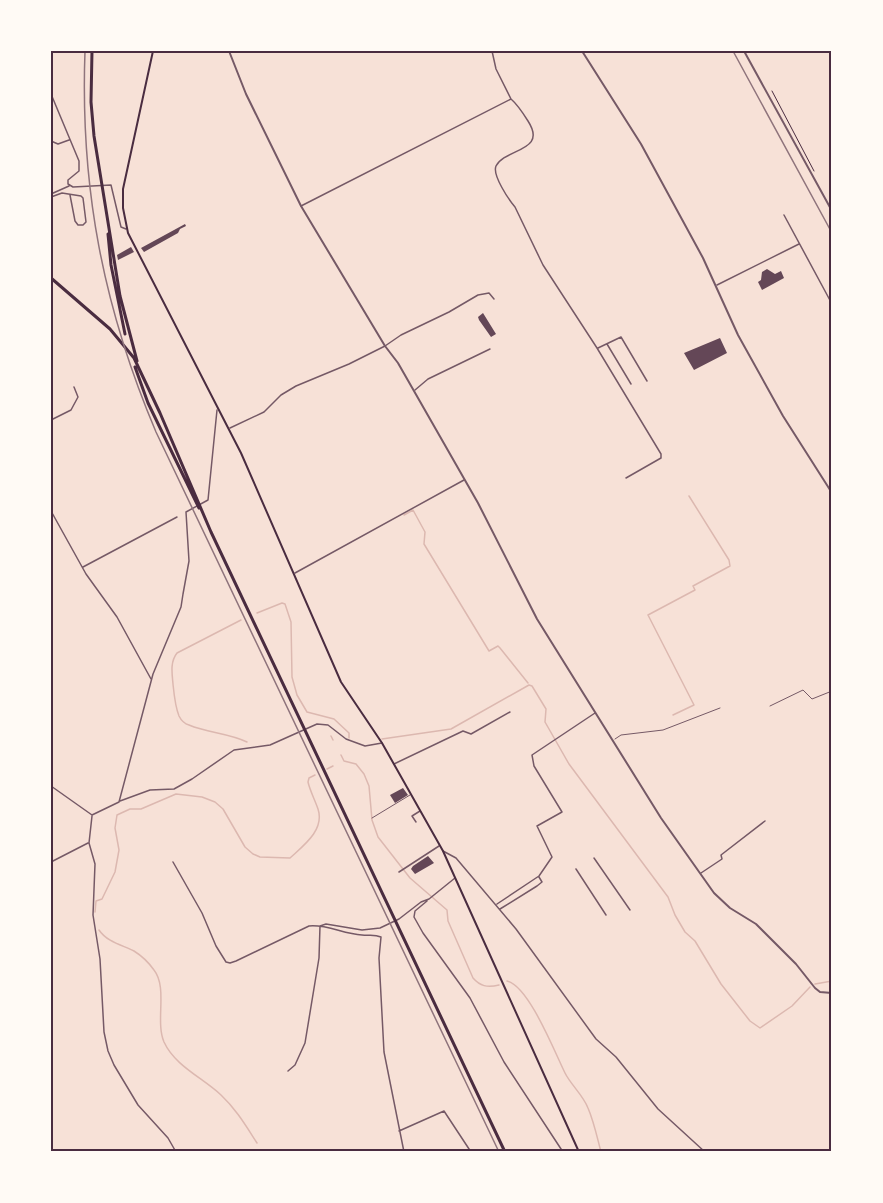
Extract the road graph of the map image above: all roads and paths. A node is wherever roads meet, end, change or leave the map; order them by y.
1 (92, 51) edge
2 (153, 51) edge
3 (228, 51) edge
4 (492, 51) edge
5 (582, 51) edge
6 (744, 51) edge
7 (772, 91) dead end
8 (51, 94) edge
9 (511, 99) junction
10 (70, 139) junction
11 (51, 141) edge
12 (816, 173) dead end
13 (69, 186) junction
14 (70, 195) junction
15 (51, 196) edge
16 (301, 206) junction
17 (832, 211) edge
18 (784, 215) dead end
19 (108, 223) junction
20 (127, 229) junction
21 (799, 244) junction
22 (51, 278) edge
23 (716, 285) junction
24 (494, 299) dead end
25 (832, 304) edge
26 (125, 334) dead end
27 (607, 344) junction
28 (385, 346) junction
29 (490, 348) dead end
30 (597, 349) junction
31 (135, 367) dead end
32 (140, 369) junction
33 (647, 381) dead end
34 (631, 384) dead end
35 (74, 387) dead end
36 (414, 391) junction
37 (218, 408) junction
38 (51, 420) edge
39 (229, 428) junction
40 (626, 478) dead end
41 (465, 480) junction
42 (832, 493) edge
43 (51, 511) edge
44 (177, 517) dead end
45 (204, 517) junction
46 (82, 567) junction
47 (293, 574) junction
48 (151, 680) junction
49 (832, 691) edge
50 (770, 706) dead end
51 (720, 708) dead end
52 (510, 712) dead end
53 (596, 712) junction
54 (613, 740) junction
55 (382, 743) junction
56 (394, 764) junction
57 (51, 786) edge
58 (411, 794) junction
59 (119, 802) junction
60 (421, 810) junction
61 (92, 815) junction
62 (372, 818) dead end
63 (765, 821) dead end
64 (416, 822) dead end
65 (89, 843) junction
66 (440, 845) junction
67 (443, 851) junction
68 (594, 858) dead end
69 (51, 862) edge
70 (173, 862) dead end
71 (576, 869) dead end
72 (399, 872) dead end
73 (701, 873) junction
74 (539, 876) junction
75 (455, 878) junction
76 (428, 900) junction
77 (496, 905) junction
78 (499, 909) junction
79 (630, 910) dead end
80 (606, 915) dead end
81 (321, 924) junction
82 (832, 993) edge
83 (288, 1071) dead end
84 (399, 1131) junction
85 (176, 1151) edge
86 (172, 1152) edge
87 (404, 1152) edge
88 (471, 1152) edge
89 (505, 1152) edge
90 (562, 1152) edge
91 (579, 1152) edge
92 (705, 1152) edge

1 - 19 highway
2 - 20 main road
3 - 16 street
4 - 9 street
5 - 23 street
6 - 17 street
7 - 12 path
8 - 10 street
9 - 16 street
9 - 30 street
10 - 11 street
10 - 13 street
13 - 15 street
13 - 20 street
14 - 14 street
14 - 15 street
16 - 28 street
18 - 21 street
19 - 26 highway
19 - 32 highway
20 - 37 main road
21 - 23 street
21 - 25 street
22 - 32 highway
23 - 42 street
24 - 28 street
27 - 30 street
27 - 33 street
27 - 34 street
28 - 36 street
28 - 39 street
29 - 36 street
30 - 40 street
31 - 45 highway
32 - 45 highway
35 - 38 street
36 - 41 street
37 - 39 main road
37 - 48 street
39 - 47 main road
41 - 47 street
41 - 53 street
43 - 46 street
44 - 46 street
45 - 89 highway
46 - 48 street
47 - 55 main road
48 - 59 street
49 - 50 lane
51 - 54 lane
52 - 56 street
53 - 54 street
53 - 74 street
54 - 73 street
55 - 56 main road
55 - 59 street
56 - 58 main road
57 - 61 street
58 - 60 main road
58 - 62 lane
59 - 61 street
60 - 64 street
60 - 66 main road
61 - 65 street
63 - 73 street
65 - 69 street
65 - 85 street
66 - 67 main road
66 - 72 street
67 - 75 main road
67 - 77 street
68 - 79 street
70 - 81 street
71 - 80 street
73 - 82 street
74 - 77 street
74 - 78 street
75 - 76 street
75 - 91 main road
76 - 81 street
76 - 90 street
77 - 78 street
78 - 92 street
81 - 83 street
81 - 84 street
84 - 87 street
84 - 88 street
85 - 86 street

